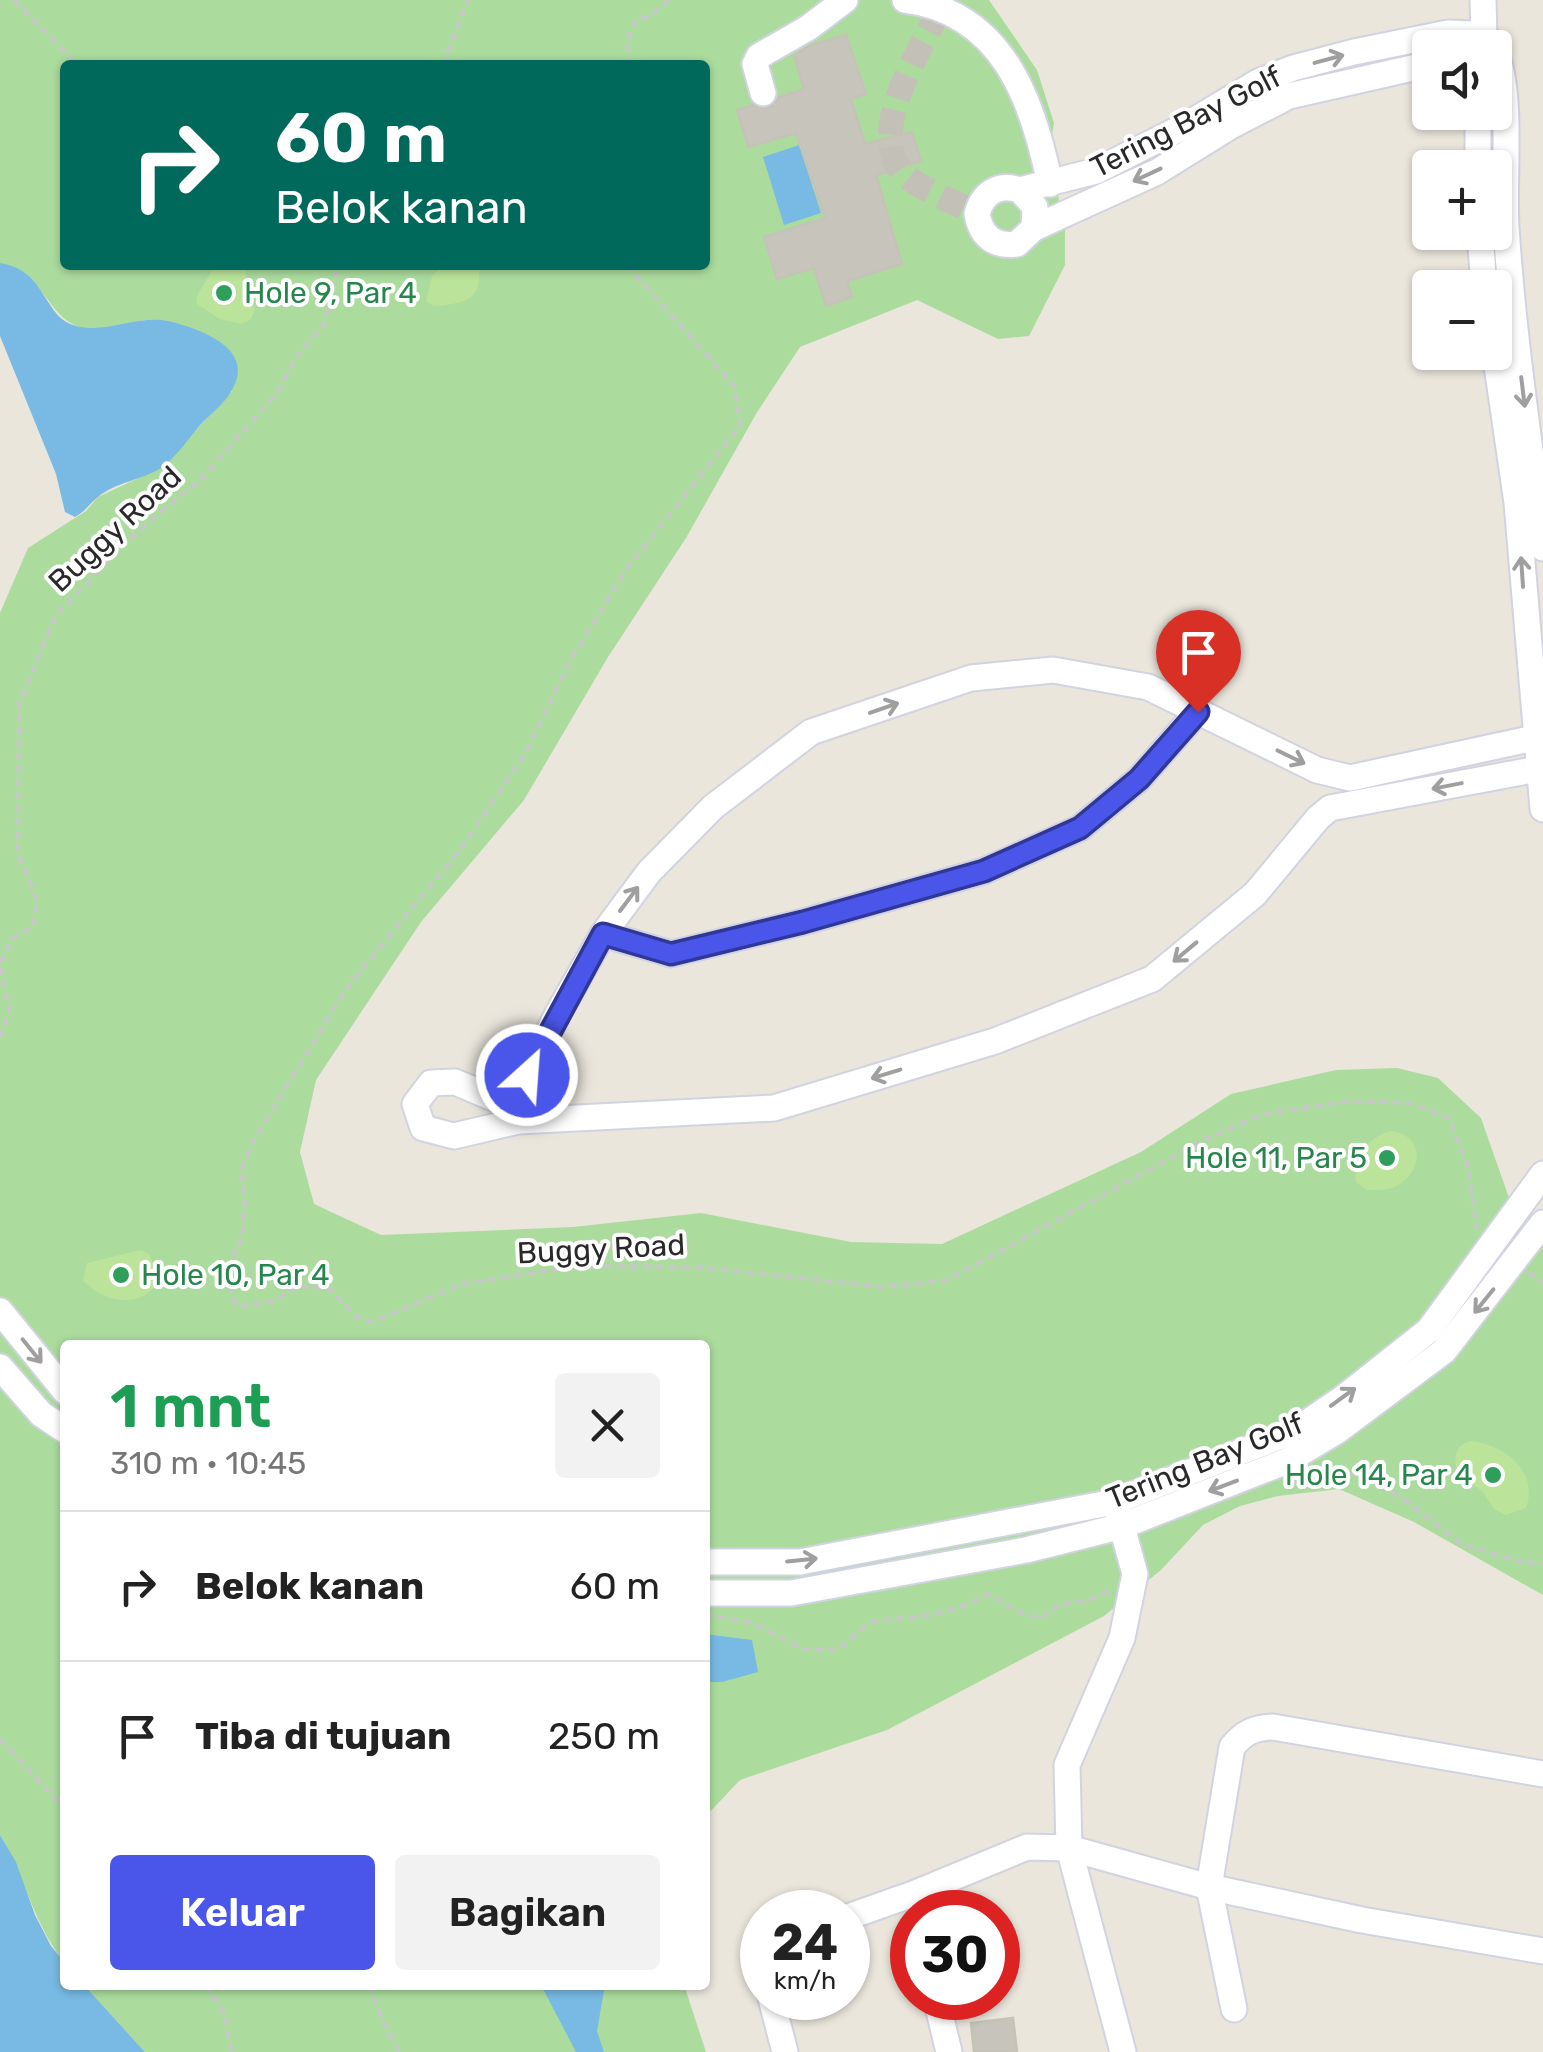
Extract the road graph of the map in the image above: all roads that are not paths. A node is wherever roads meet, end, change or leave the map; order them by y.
1 (845, 0) edge
2 (905, 0) edge
3 (1483, 0) edge
4 (1486, 30) edge
5 (1412, 40) edge
6 (1412, 68) edge
7 (763, 93) dead end
8 (1226, 116) junction
9 (1503, 130) edge
10 (1050, 184) junction
11 (1020, 190) junction
12 (1034, 228) junction
13 (1498, 370) edge
14 (1543, 548) edge
15 (1198, 712) junction
16 (1539, 737) edge
17 (1541, 768) edge
18 (1543, 808) edge
19 (603, 934) junction
20 (1543, 1174) edge
21 (1543, 1223) edge
22 (0, 1310) edge
23 (0, 1367) edge
24 (60, 1385) edge
25 (60, 1427) edge
26 (1118, 1514) junction
27 (710, 1562) edge
28 (710, 1593) edge
29 (1543, 1774) edge
30 (1069, 1848) junction
31 (1209, 1887) junction
32 (941, 1890) edge
33 (1543, 1951) edge
34 (1234, 2009) dead end
35 (777, 2020) edge
36 (941, 2020) edge
37 (785, 2052) edge
38 (949, 2052) edge
39 (1123, 2052) edge

1 - 7 street
2 - 10 street, Tering Bay Golf
3 - 4 street
8 -> 5 street, Tering Bay Golf
6 - 8 street, Tering Bay Golf
8 - 10 street, Tering Bay Golf
8 -> 12 street, Tering Bay Golf
9 -> 14 street
10 - 11 street, Tering Bay Golf
11 - 12 street
11 - 12 street, Tering Bay Golf
16 -> 13 street
15 -> 16 street
15 - 19 street
19 -> 15 street
16 - 17 street
17 - 18 street
17 -> 19 street
26 -> 20 street, Tering Bay Golf
21 -> 26 street, Tering Bay Golf
22 -> 24 street
23 - 25 street
27 -> 26 street, Tering Bay Golf
26 - 28 street, Tering Bay Golf
26 - 30 street
29 - 31 street
30 - 31 street
30 - 32 street
30 - 39 street
31 - 33 street
31 - 34 street
35 - 37 street
36 - 38 street

